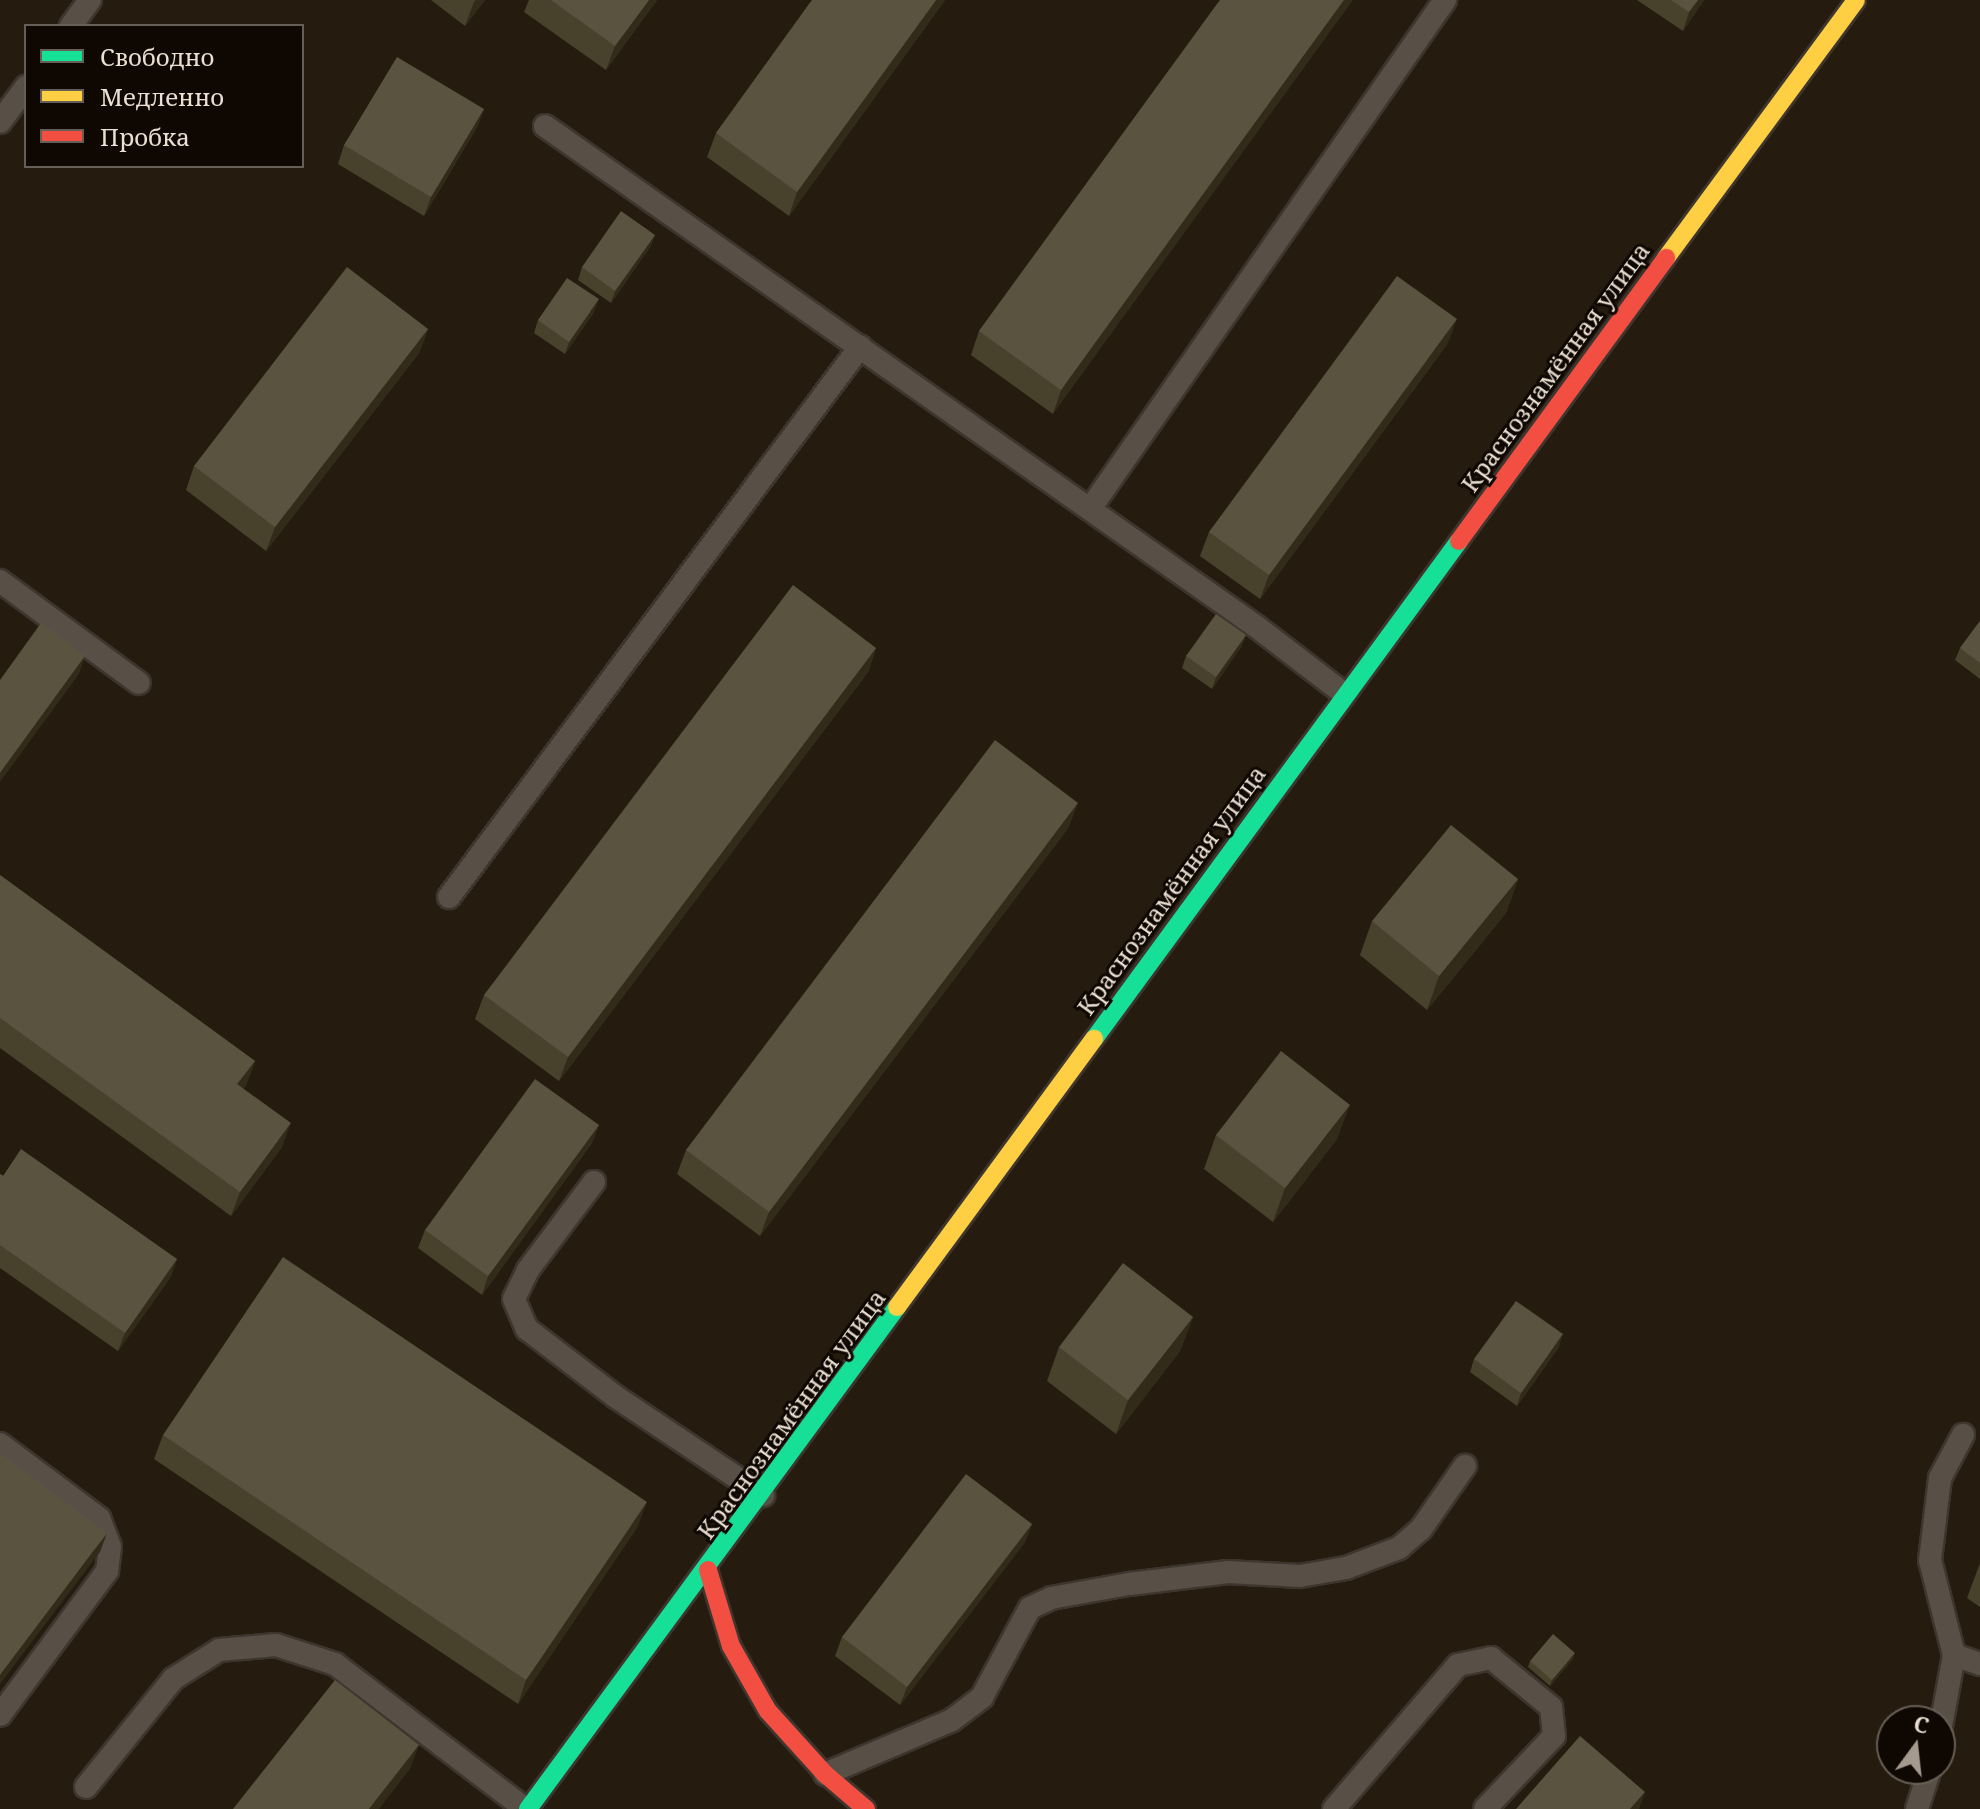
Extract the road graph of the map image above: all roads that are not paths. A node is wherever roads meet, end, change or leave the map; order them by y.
1 (90, 0) edge
2 (1445, 0) edge
3 (1856, 0) edge
4 (72, 24) edge
5 (24, 90) edge
6 (0, 122) edge
7 (545, 126) dead end
8 (860, 347) junction
9 (1090, 509) junction
10 (0, 581) edge
11 (139, 683) dead end
12 (1343, 693) junction
13 (449, 897) dead end
14 (594, 1182) dead end
15 (1963, 1435) dead end
16 (0, 1444) edge
17 (1465, 1466) dead end
18 (763, 1495) junction
19 (708, 1570) junction
20 (1954, 1655) junction
21 (1980, 1664) edge
22 (1945, 1705) edge
23 (0, 1715) edge
24 (825, 1774) junction
25 (1925, 1785) edge
26 (86, 1787) dead end
27 (526, 1809) edge
28 (866, 1809) edge
29 (1334, 1809) edge
30 (1485, 1809) edge
31 (1917, 1809) edge

1 - 4 lane
2 - 9 lane
3 - 12 main road, Краснознамённая улица
5 - 6 lane
7 - 8 lane
8 - 9 lane
8 - 13 lane
9 - 12 lane
10 - 11 lane
12 - 18 main road, Краснознамённая улица
14 - 18 lane
15 - 20 lane
16 - 23 lane
17 - 24 lane
18 - 19 main road, Краснознамённая улица
19 - 24 main road
19 - 27 main road, Краснознамённая улица
20 - 21 lane
20 - 22 lane
24 - 28 main road
25 - 31 lane
26 - 27 lane
29 - 30 lane

